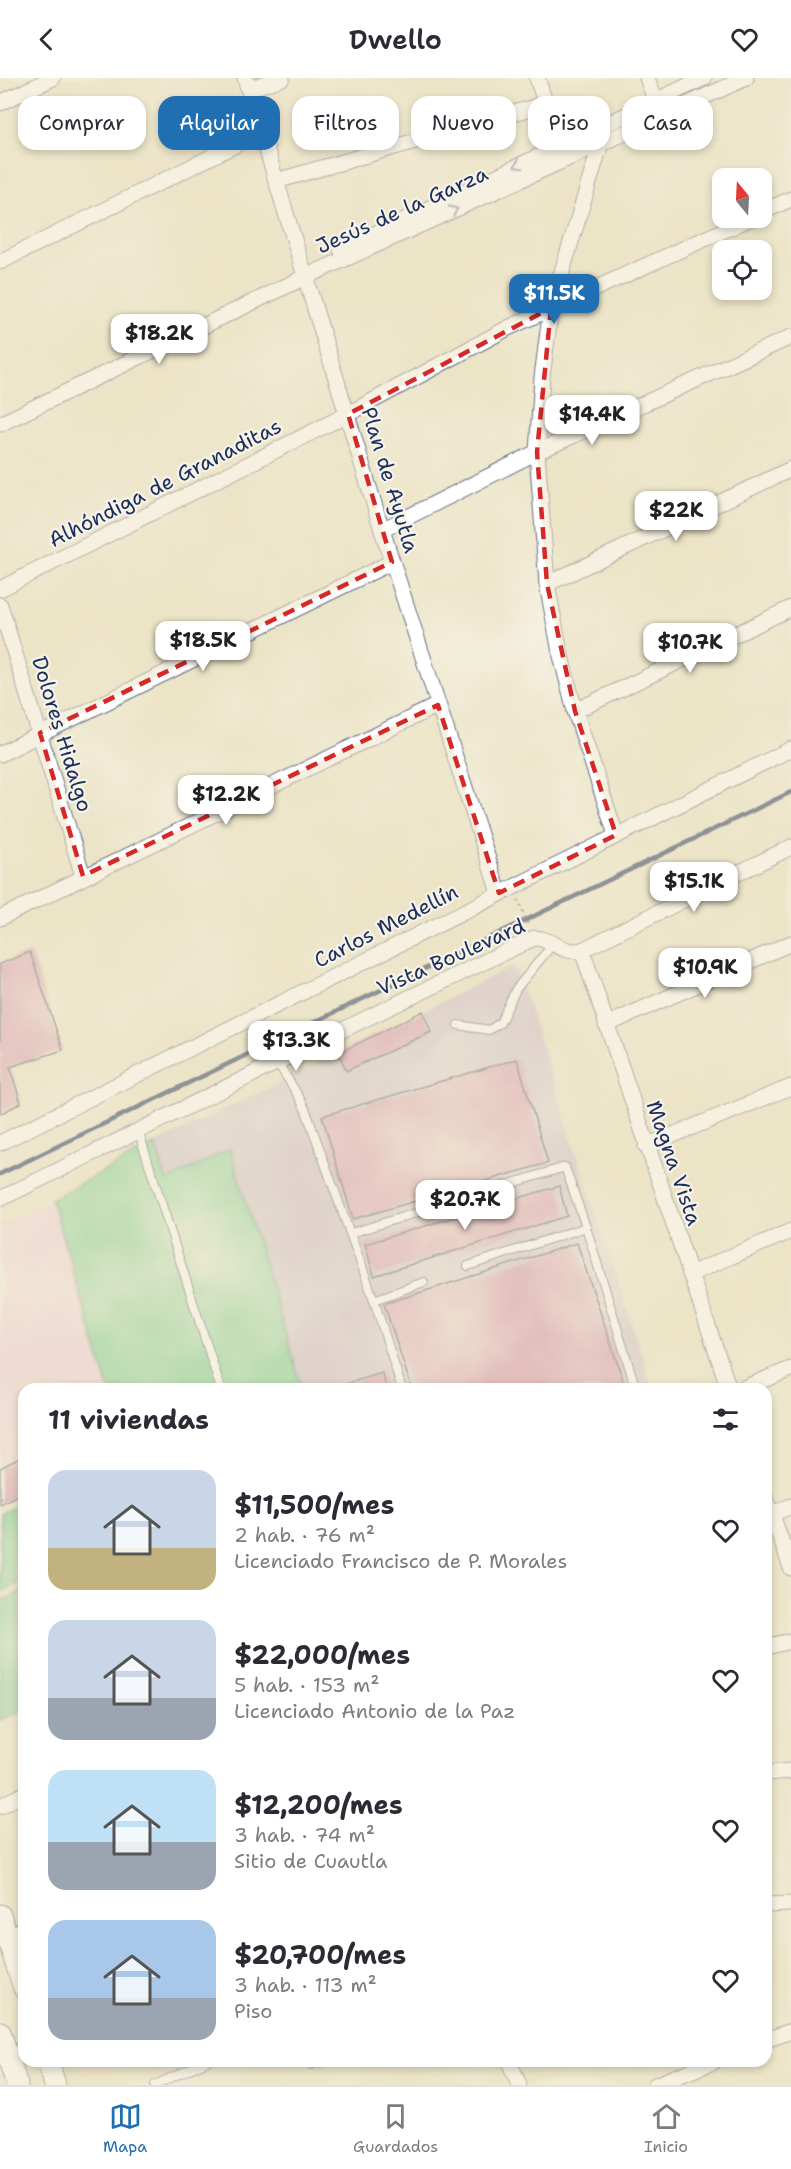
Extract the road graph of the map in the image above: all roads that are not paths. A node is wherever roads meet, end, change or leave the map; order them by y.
1 (53, 78) edge
2 (282, 78) edge
3 (537, 78) edge
4 (647, 78) edge
5 (704, 78) edge
6 (746, 78) edge
7 (247, 83) edge
8 (543, 96) edge
9 (653, 96) edge
10 (677, 96) edge
11 (695, 96) edge
12 (0, 103) edge
13 (528, 109) edge
14 (225, 150) edge
15 (267, 150) edge
16 (552, 150) edge
17 (585, 150) edge
18 (599, 150) edge
19 (276, 181) junction
20 (791, 199) edge
21 (772, 208) edge
22 (729, 228) edge
23 (0, 262) edge
24 (304, 273) junction
25 (551, 308) junction
26 (791, 337) edge
27 (348, 414) junction
28 (0, 424) edge
29 (537, 452) junction
30 (791, 469) edge
31 (382, 530) junction
32 (392, 562) junction
33 (547, 584) junction
34 (0, 589) edge
35 (0, 605) edge
36 (791, 608) edge
37 (438, 705) junction
38 (575, 711) junction
39 (40, 733) junction
40 (791, 749) edge
41 (0, 754) edge
42 (616, 834) junction
43 (791, 847) edge
44 (83, 876) junction
45 (505, 890) junction
46 (0, 918) edge
47 (553, 944) junction
48 (791, 944) edge
49 (582, 950) junction
50 (606, 1024) junction
51 (458, 1025) dead end
52 (278, 1063) junction
53 (791, 1087) edge
54 (138, 1130) junction
55 (0, 1143) edge
56 (646, 1146) junction
57 (0, 1199) edge
58 (586, 1227) junction
59 (791, 1231) edge
60 (351, 1233) junction
61 (468, 1266) dead end
62 (690, 1274) junction
63 (424, 1282) dead end
64 (374, 1300) junction
65 (791, 1369) edge
66 (218, 1383) edge
67 (400, 1383) edge
68 (634, 1383) edge
69 (727, 1383) edge
70 (756, 1383) edge
71 (791, 1506) edge
72 (772, 1514) joint
73 (791, 1568) edge
74 (791, 1641) edge
75 (772, 1646) edge
76 (791, 1771) edge
77 (772, 1773) edge
78 (18, 1797) edge
79 (0, 1806) edge
80 (791, 1904) edge
81 (772, 1905) edge
82 (0, 1915) edge
83 (10, 1936) edge
84 (18, 1966) edge
85 (791, 2031) edge
86 (0, 2032) edge
87 (772, 2038) edge
88 (4, 2059) edge
89 (50, 2067) edge
90 (194, 2067) edge
91 (512, 2067) edge
92 (700, 2067) edge
93 (17, 2085) edge
94 (55, 2085) edge
95 (154, 2085) edge
96 (519, 2085) edge
97 (655, 2085) edge

1 - 12 street
2 - 7 street
3 - 8 street
4 - 9 street
5 - 10 street, Jesús de la Garza
6 - 11 street, Jesús de la Garza
13 - 19 street
14 - 23 street
15 - 19 street, Plan de Ayutla
16 -> 24 street, Jesús de la Garza
24 -> 17 street, Jesús de la Garza
18 - 25 street
19 - 24 street, Plan de Ayutla
20 - 21 street
22 - 25 street, Alhóndiga de Granaditas
24 - 27 street, Plan de Ayutla
24 - 28 street
25 - 27 street, Alhóndiga de Granaditas
25 - 29 street
26 - 29 street
27 - 31 street, Plan de Ayutla
27 - 34 street, Alhóndiga de Granaditas
29 - 31 street
29 - 33 street
30 - 33 street
31 - 32 street, Plan de Ayutla
32 - 37 street, Plan de Ayutla
32 - 39 street
33 - 38 street
35 - 39 street, Dolores Hidalgo
36 - 38 street
37 - 44 street
37 - 45 street, Plan de Ayutla
38 - 42 street
39 - 41 street
39 - 44 street, Dolores Hidalgo
40 - 42 street, Carlos Medellín
42 - 45 street, Carlos Medellín
43 - 49 street
44 - 46 street
45 - 55 street, Carlos Medellín
47 - 49 street, Vista Boulevard
47 - 51 lane
47 - 52 street, Vista Boulevard
48 - 50 street
49 - 50 street, Magna Vista
50 - 56 street, Magna Vista
52 - 54 street, Vista Boulevard
52 - 60 lane
53 - 56 street
54 - 57 street, Vista Boulevard
54 - 66 lane
56 - 62 street, Magna Vista
58 - 60 lane
58 - 61 lane
58 - 68 lane
59 - 62 street
60 - 64 lane
62 - 69 street, Magna Vista
63 - 64 lane
64 - 67 lane
65 - 70 street
71 - 72 street
72 - 73 street
74 - 75 street
76 - 77 street
78 - 79 street
80 - 81 street
82 - 83 main road
83 - 84 main road
85 - 87 street
86 - 88 main road
88 - 93 main road
89 - 94 main road
90 - 95 lane
91 - 96 street
92 - 97 street

